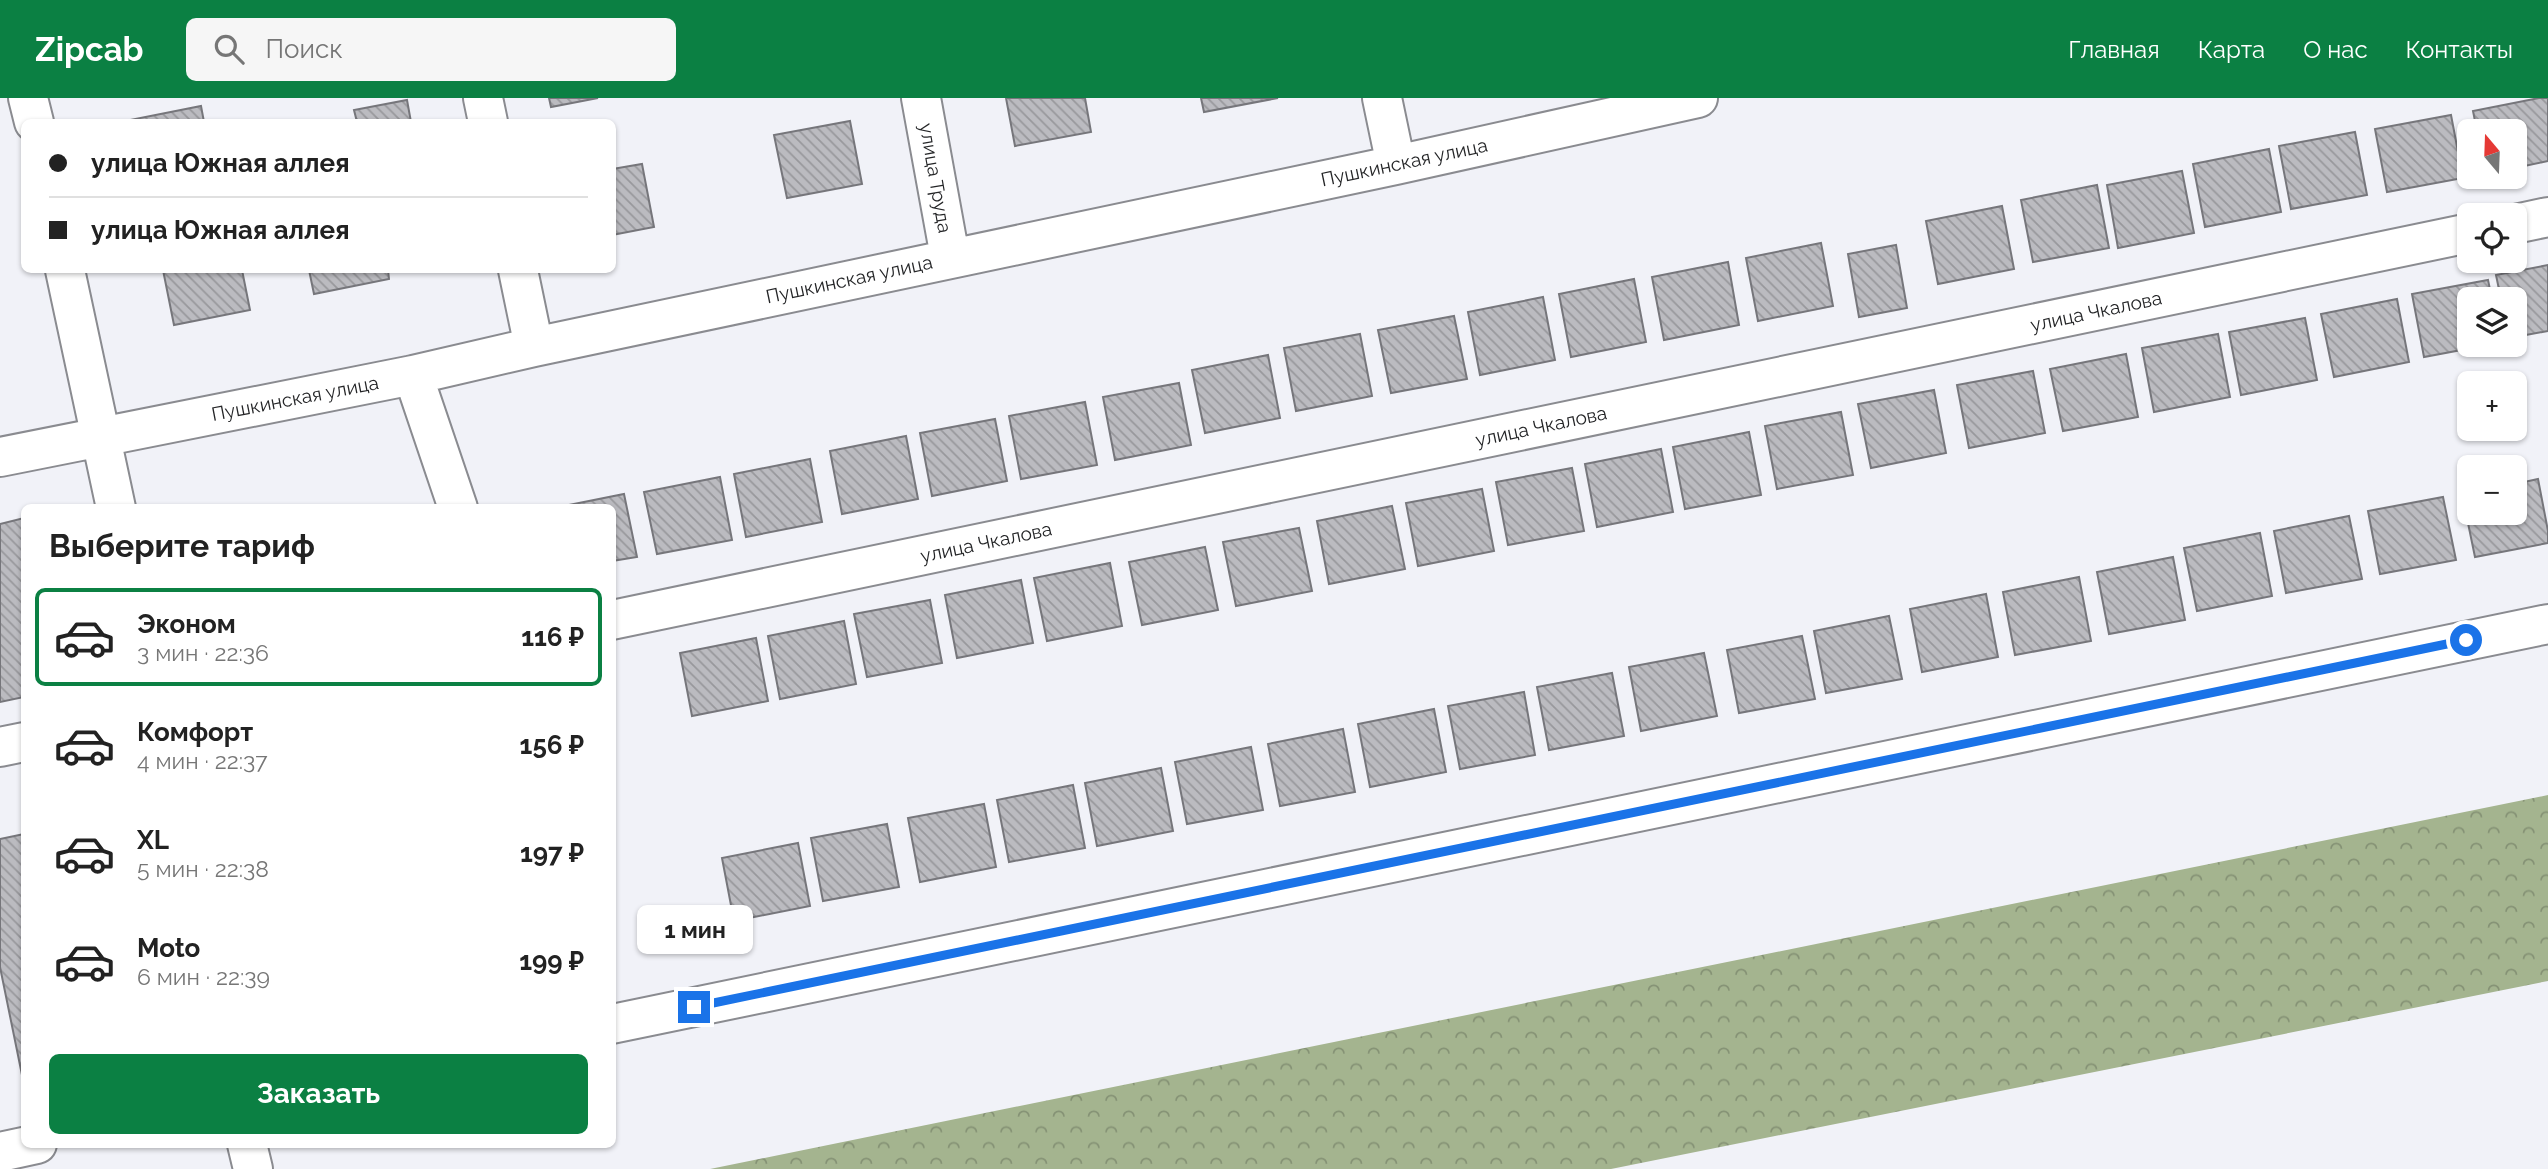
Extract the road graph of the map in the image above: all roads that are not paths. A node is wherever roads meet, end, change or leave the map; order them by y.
1 (28, 98) edge
2 (483, 98) edge
3 (921, 98) edge
4 (1382, 98) edge
5 (1698, 98) edge
6 (32, 119) edge
7 (487, 119) edge
8 (1396, 164) junction
9 (2548, 217) edge
10 (2527, 221) edge
11 (2457, 236) edge
12 (950, 257) junction
13 (66, 273) edge
14 (519, 273) edge
15 (534, 347) junction
16 (413, 375) junction
17 (101, 436) junction
18 (0, 457) edge
19 (115, 504) edge
20 (457, 504) edge
21 (616, 619) edge
22 (2548, 624) edge
23 (21, 743) edge
24 (0, 747) edge
25 (616, 1023) edge
26 (21, 1147) edge
27 (248, 1148) edge
28 (0, 1152) edge
29 (253, 1169) edge

1 - 6 street
2 - 7 street
3 - 12 street, улица Труда
4 - 8 street
5 - 8 street, Пушкинская улица
8 - 12 street, Пушкинская улица
9 - 10 street
11 - 21 street, улица Чкалова
12 - 15 street, Пушкинская улица
13 - 17 street
14 - 15 street
15 - 16 street, Пушкинская улица
16 - 17 street, Пушкинская улица
16 - 20 street
17 - 18 street, Пушкинская улица
17 - 19 street
22 - 25 street
23 - 24 street
26 - 28 street
27 - 29 street

